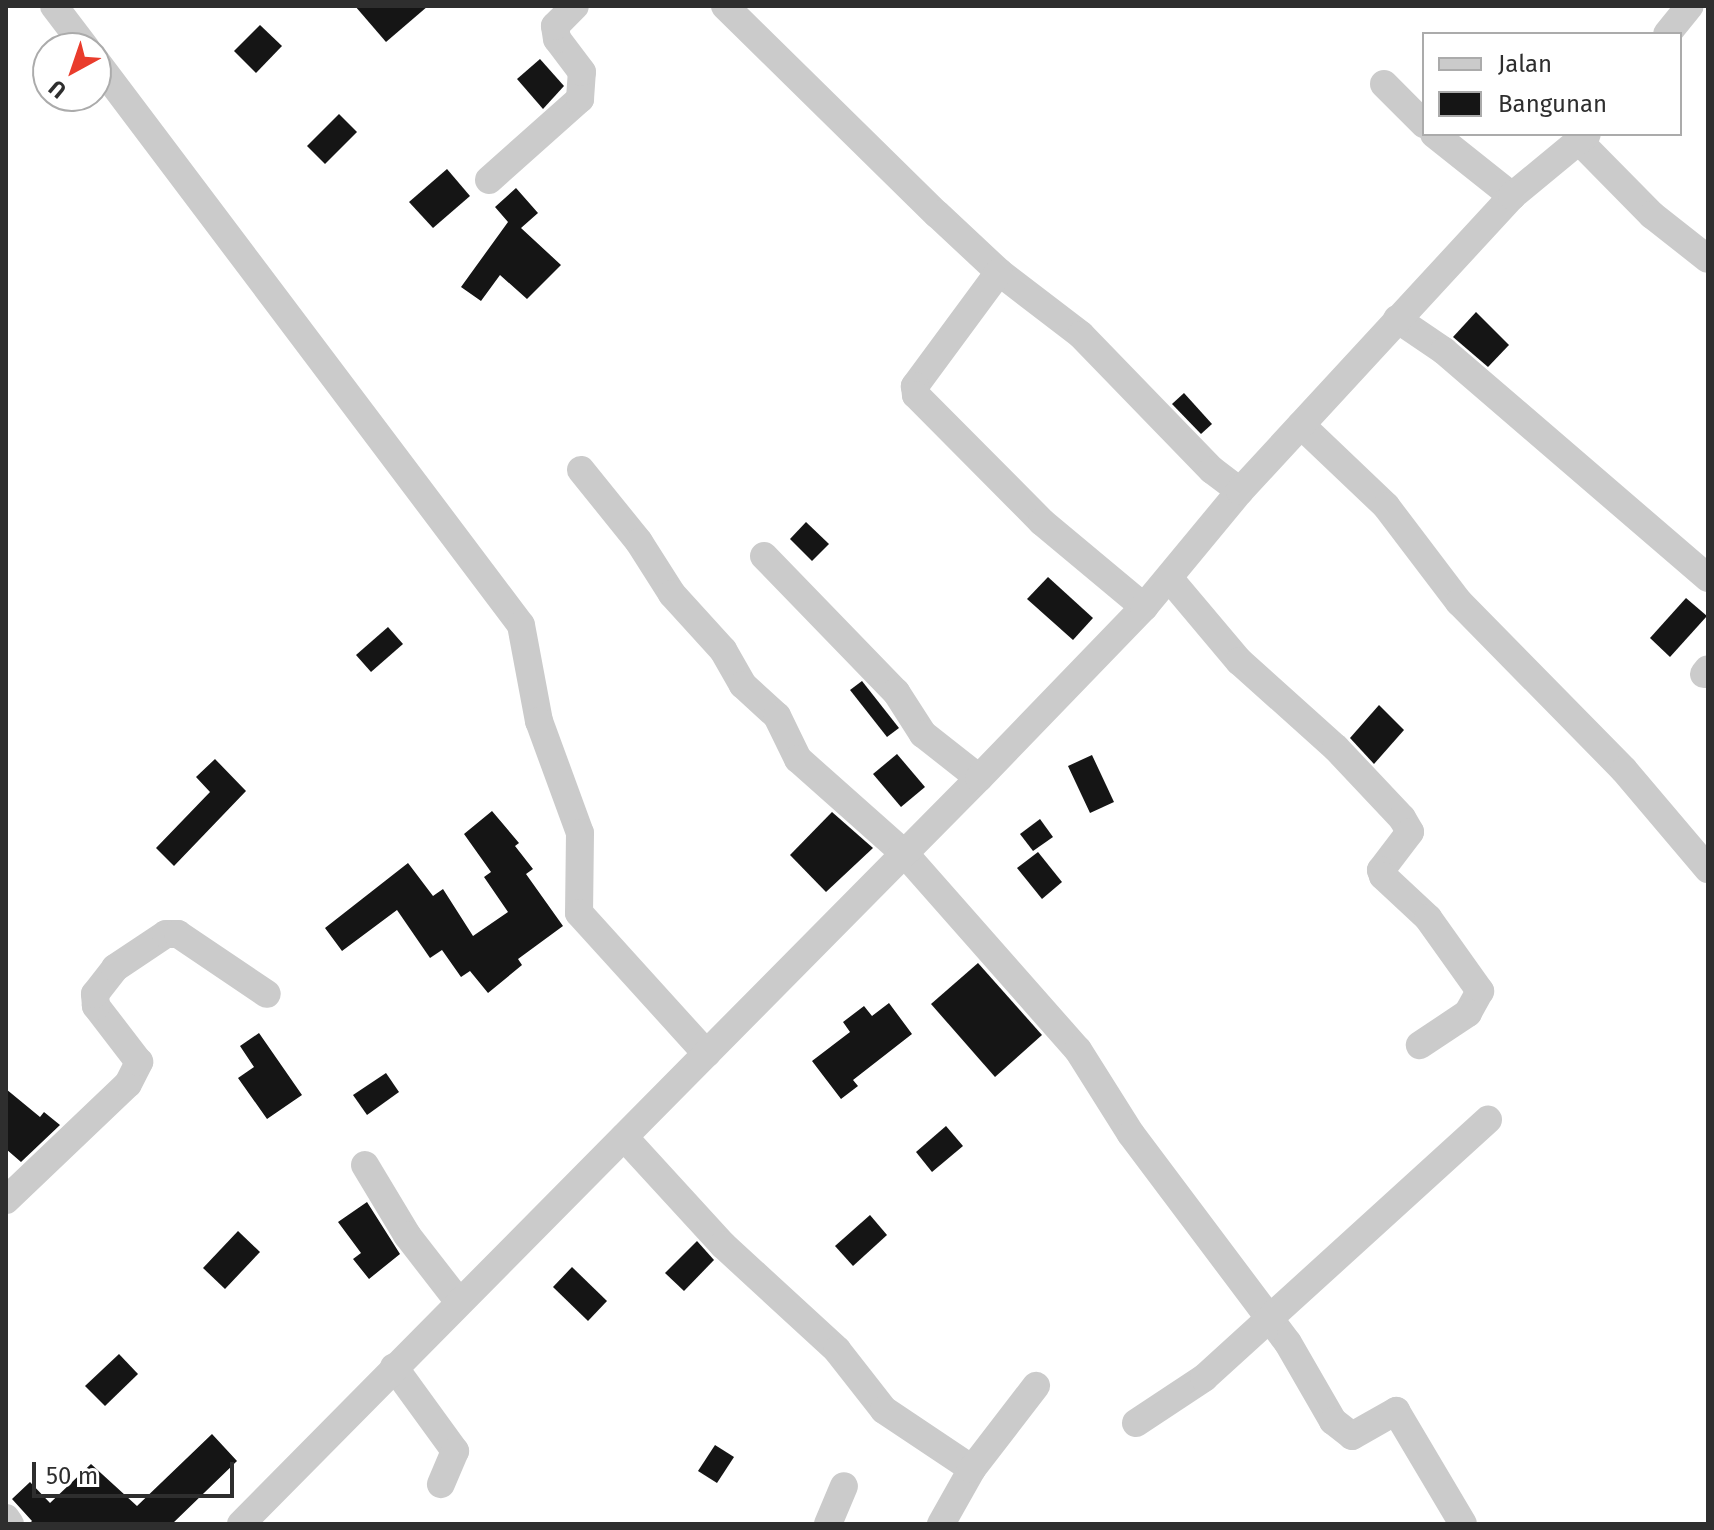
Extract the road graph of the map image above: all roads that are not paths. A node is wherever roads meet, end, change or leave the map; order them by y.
1 (54, 6) edge
2 (575, 6) edge
3 (725, 6) edge
4 (1690, 6) edge
5 (74, 32) edge
6 (1669, 32) edge
7 (112, 82) edge
8 (1384, 84) dead end
9 (1422, 122) edge
10 (1437, 136) edge
11 (1584, 138) edge
12 (489, 180) dead end
13 (1512, 196) junction
14 (1708, 259) edge
15 (999, 272) junction
16 (1397, 319) junction
17 (1301, 425) junction
18 (581, 470) dead end
19 (1240, 491) junction
20 (764, 556) dead end
21 (1169, 578) junction
22 (1708, 578) edge
23 (1144, 607) junction
24 (979, 778) junction
25 (905, 854) junction
26 (1708, 869) edge
27 (267, 994) dead end
28 (1420, 1045) dead end
29 (707, 1054) junction
30 (1488, 1120) dead end
31 (624, 1137) junction
32 (365, 1165) dead end
33 (6, 1200) edge
34 (459, 1302) junction
35 (1270, 1320) junction
36 (394, 1367) junction
37 (1036, 1386) dead end
38 (1136, 1423) dead end
39 (972, 1469) junction
40 (441, 1484) dead end
41 (844, 1486) dead end
42 (6, 1518) edge
43 (10, 1524) edge
44 (241, 1524) edge
45 (828, 1524) edge
46 (941, 1524) edge
47 (1463, 1524) edge

1 - 5 street
2 - 12 street
3 - 15 street
4 - 6 street
7 - 29 street
8 - 9 street
10 - 13 street
11 - 13 street
11 - 14 street
13 - 16 street
15 - 19 street
15 - 23 street
16 - 17 street
16 - 22 street
17 - 19 street
17 - 26 street
18 - 25 street
19 - 21 street
20 - 24 street
21 - 23 street
21 - 28 street
23 - 24 street
24 - 25 street
25 - 29 street
25 - 35 street
27 - 33 street
29 - 31 street
30 - 35 street
31 - 34 street
31 - 39 street
32 - 34 street
34 - 36 street
35 - 38 street
35 - 47 street
36 - 40 street
36 - 44 street
37 - 39 street
39 - 46 street
41 - 45 street
42 - 43 street

